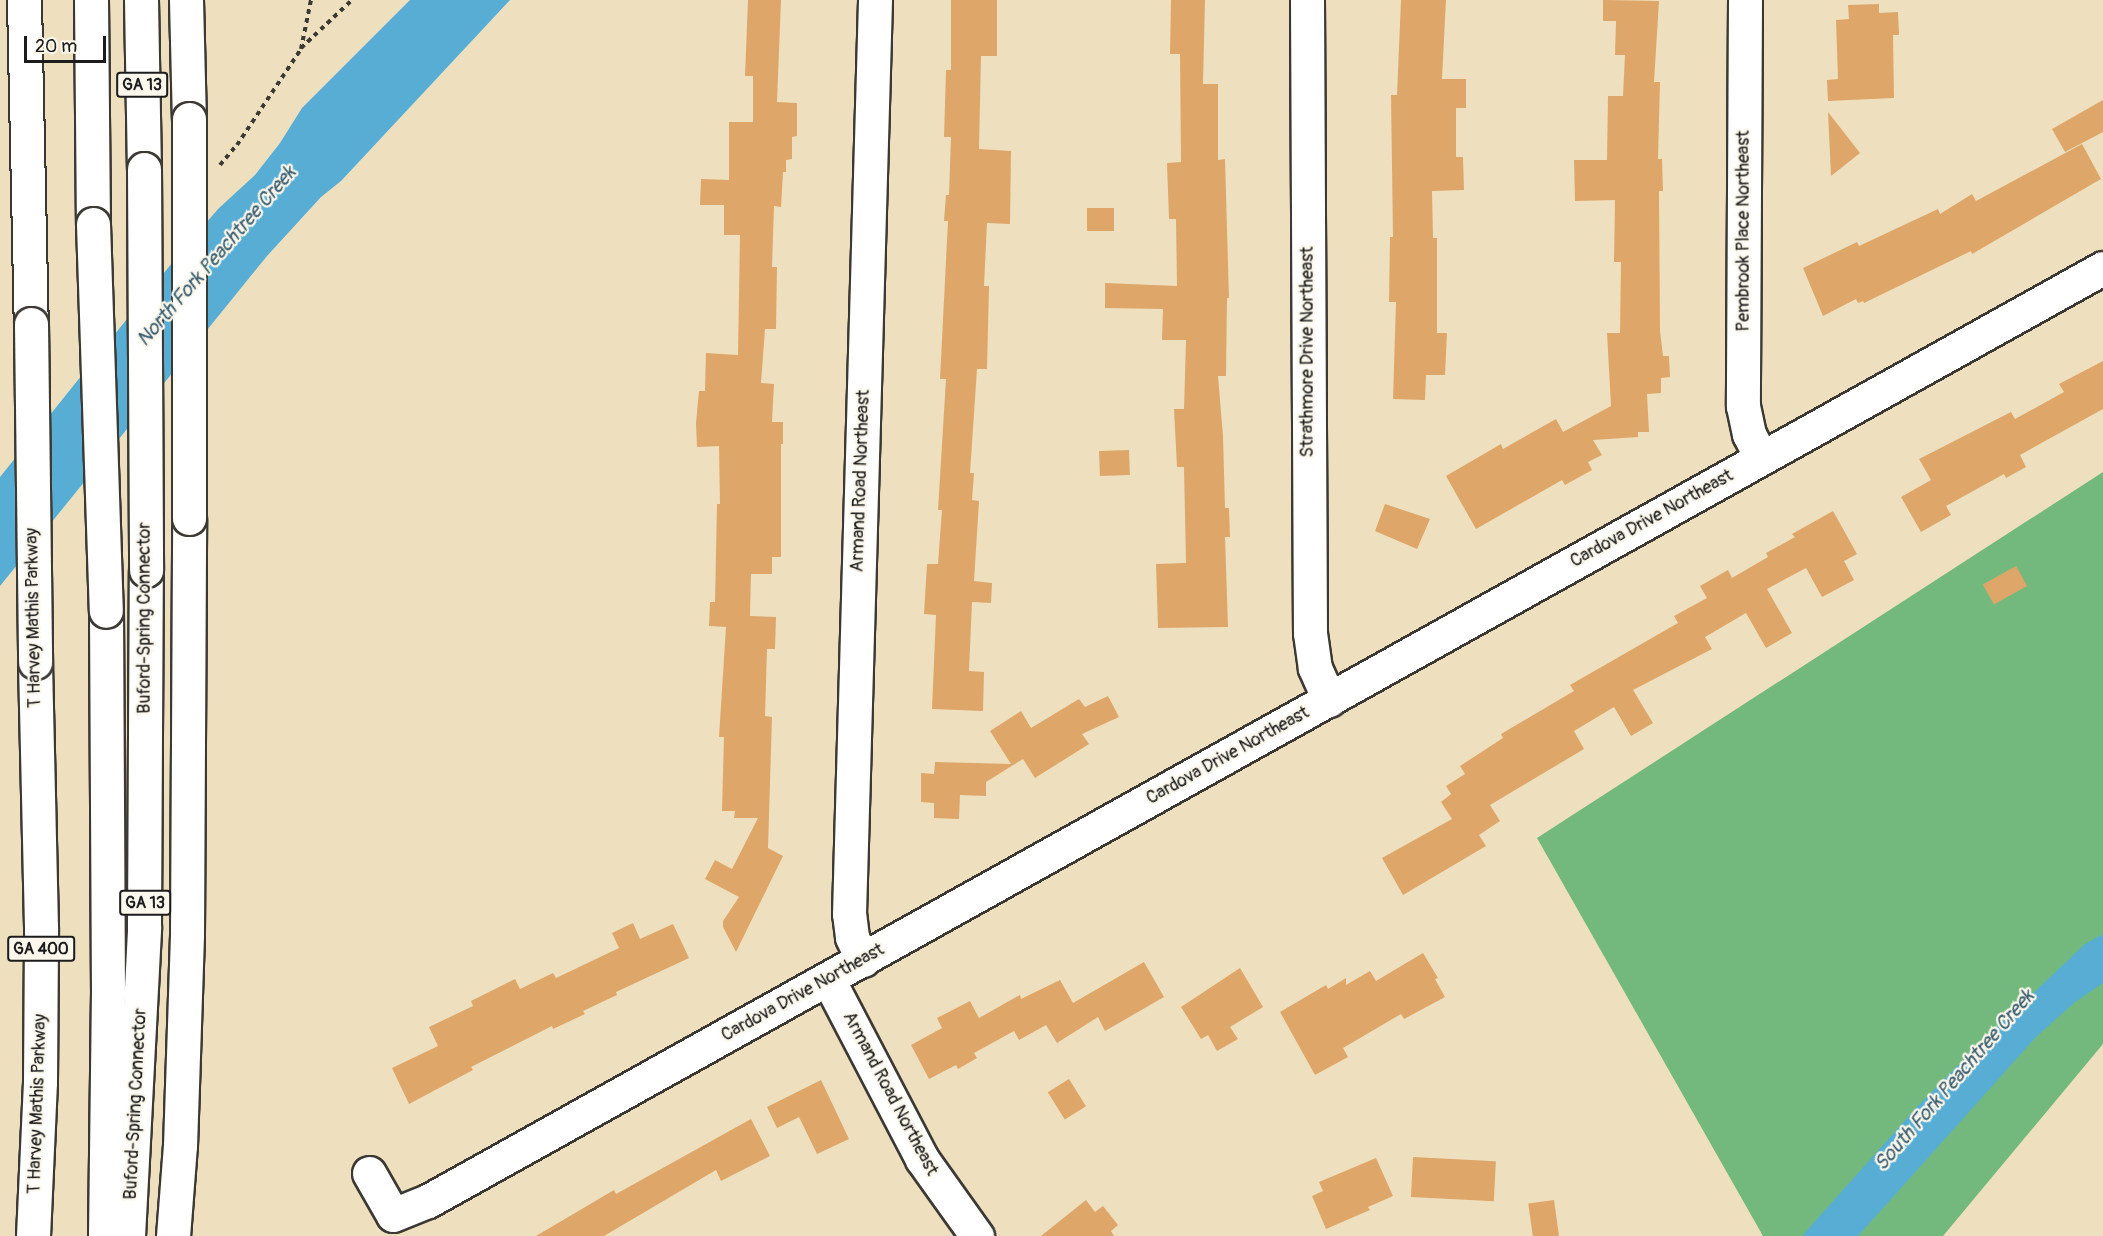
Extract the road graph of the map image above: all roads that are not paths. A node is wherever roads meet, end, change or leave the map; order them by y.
1 (24, 0) edge
2 (91, 0) edge
3 (141, 0) edge
4 (186, 0) edge
5 (875, 0) edge
6 (1307, 0) edge
7 (1745, 0) edge
8 (2103, 268) edge
9 (1761, 458) junction
10 (1329, 700) junction
11 (863, 960) junction
12 (828, 979) junction
13 (369, 1173) dead end
14 (33, 1236) edge
15 (105, 1236) edge
16 (128, 1236) edge
17 (173, 1236) edge
18 (977, 1236) edge

1 - 14 main road, T Harvey Mathis Parkway / GA 400, bridge
2 - 15 main road, bridge
3 - 16 main road, Buford-Spring Connector / GA 13, bridge
4 - 17 main road, GA 13, bridge
5 - 11 main road, Armand Road Northeast
6 - 10 main road, Strathmore Drive Northeast
7 - 9 main road, Pembrook Place Northeast
8 - 9 main road, Cardova Drive Northeast
9 - 10 main road, Cardova Drive Northeast
10 - 11 main road, Cardova Drive Northeast
11 - 12 main road, Cardova Drive Northeast
12 - 13 main road, Cardova Drive Northeast
12 - 18 main road, Armand Road Northeast

